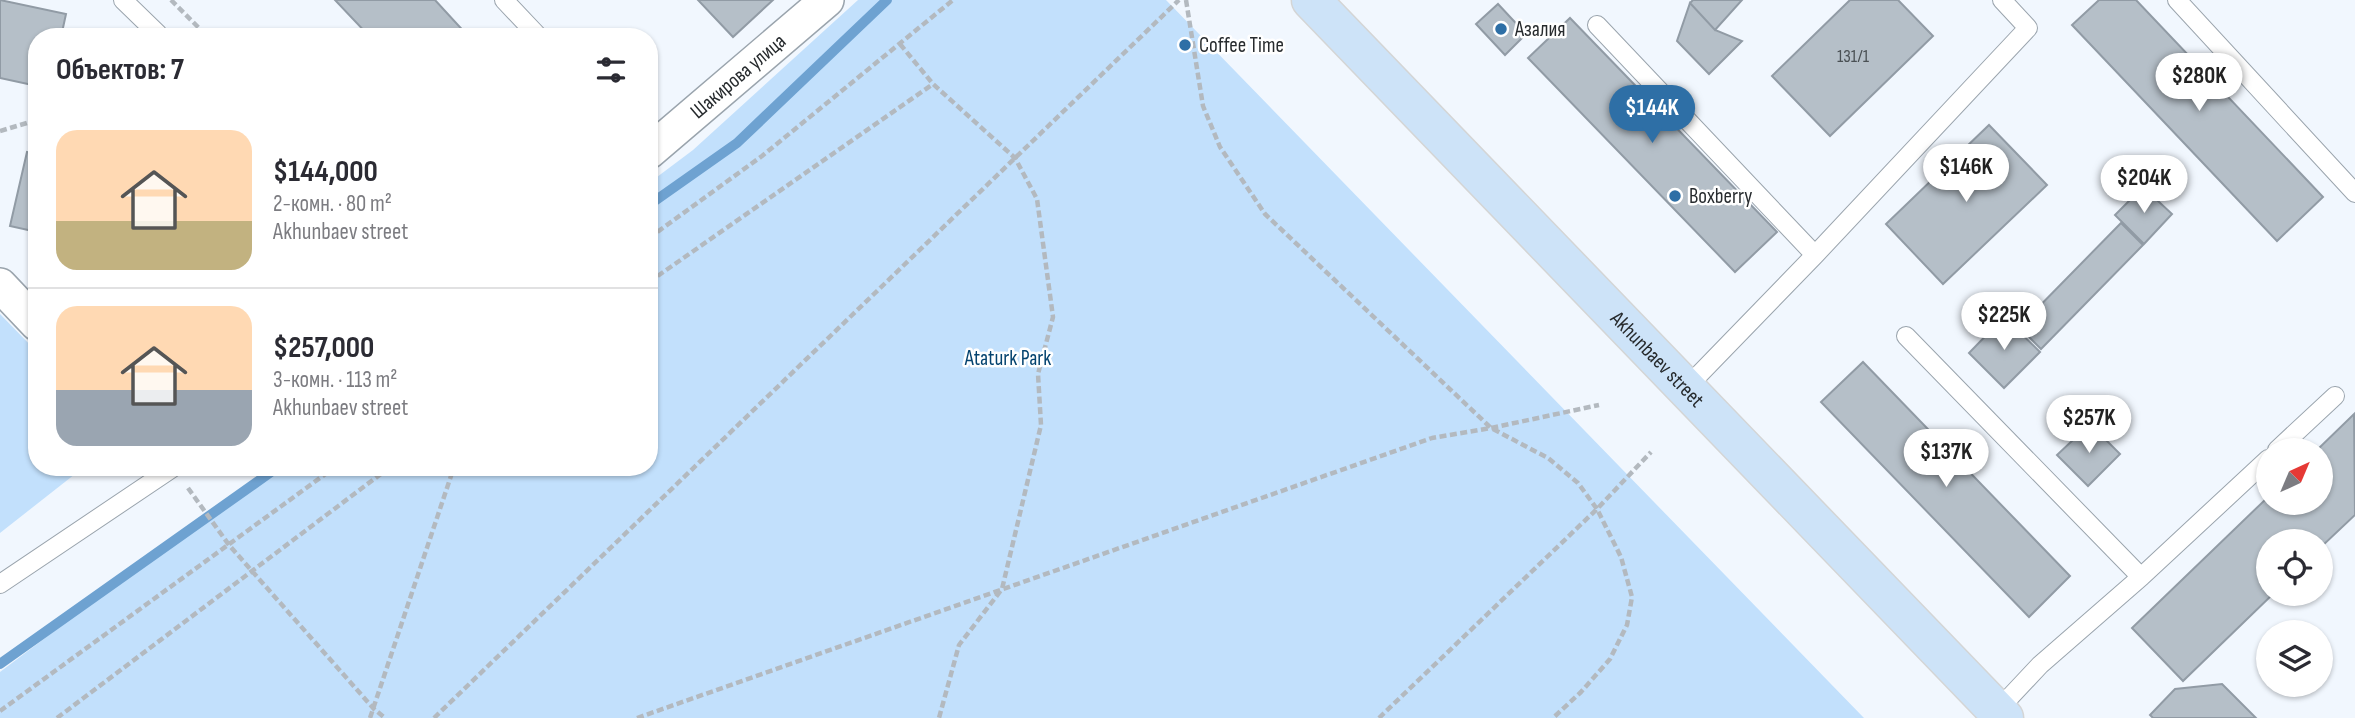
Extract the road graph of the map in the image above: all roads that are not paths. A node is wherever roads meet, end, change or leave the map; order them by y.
1 (504, 0) edge
2 (827, 0) edge
3 (1311, 0) edge
4 (2002, 0) edge
5 (2177, 0) edge
6 (128, 2) edge
7 (1597, 25) dead end
8 (152, 28) edge
9 (530, 28) edge
10 (658, 144) edge
11 (2355, 193) edge
12 (1815, 255) junction
13 (0, 285) edge
14 (28, 315) edge
15 (1906, 336) dead end
16 (1686, 388) junction
17 (2334, 396) dead end
18 (2290, 438) edge
19 (2256, 470) edge
20 (161, 476) edge
21 (2141, 577) junction
22 (0, 584) edge
23 (1997, 715) edge

1 - 9 lane
2 - 10 street, Шакирова улица
3 - 16 main road, Akhunbaev street
4 - 12 lane
5 - 11 lane
6 - 8 lane
7 - 12 lane
12 - 16 lane
13 - 14 street
15 - 21 lane
16 - 23 main road, Akhunbaev street
17 - 18 lane
19 - 21 lane
20 - 22 lane
21 - 23 lane

